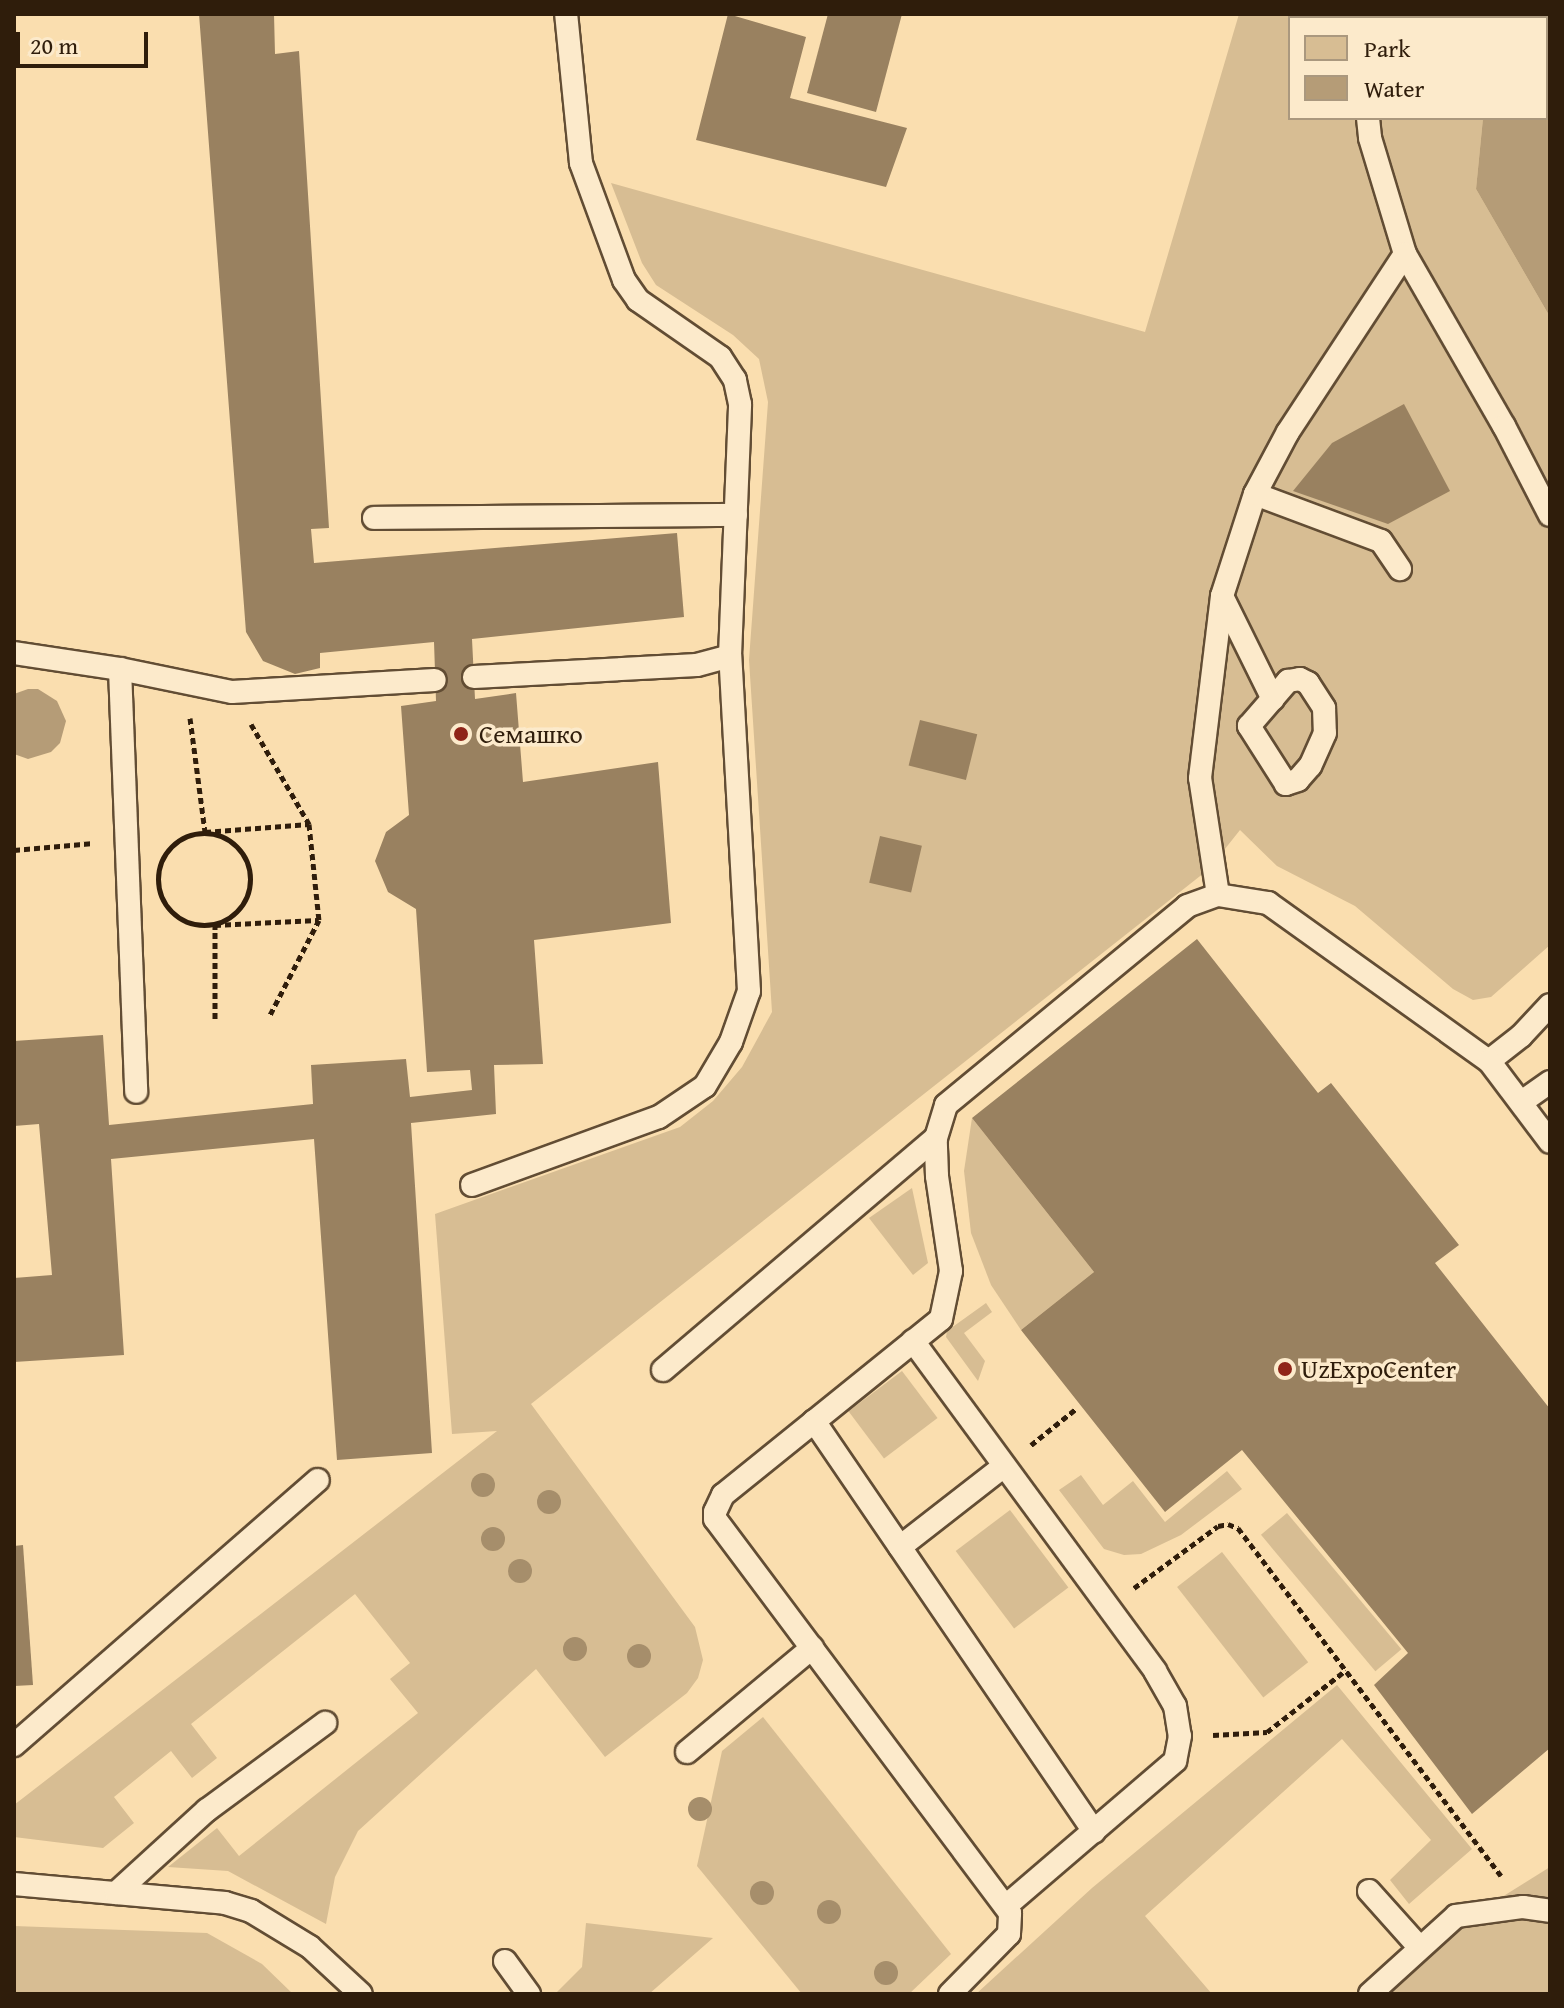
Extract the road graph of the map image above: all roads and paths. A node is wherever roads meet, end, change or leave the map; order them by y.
1 (566, 14) edge
2 (1368, 120) edge
3 (1405, 254) junction
4 (1255, 494) junction
5 (736, 515) junction
6 (1550, 515) edge
7 (374, 518) dead end
8 (1400, 569) dead end
9 (1222, 596) junction
10 (14, 653) edge
11 (730, 656) junction
12 (120, 669) junction
13 (474, 677) dead end
14 (435, 680) dead end
15 (185, 683) junction
16 (232, 692) junction
17 (1273, 699) dead end
18 (309, 824) junction
19 (205, 832) junction
20 (127, 840) junction
21 (14, 850) edge
22 (1218, 895) junction
23 (319, 920) junction
24 (215, 925) junction
25 (1550, 1005) edge
26 (269, 1017) dead end
27 (215, 1019) dead end
28 (1489, 1061) junction
29 (1550, 1082) edge
30 (136, 1092) dead end
31 (1523, 1101) junction
32 (936, 1138) junction
33 (1550, 1142) edge
34 (472, 1185) dead end
35 (913, 1341) junction
36 (663, 1370) dead end
37 (1077, 1408) dead end
38 (814, 1421) junction
39 (1041, 1437) dead end
40 (1004, 1466) junction
41 (318, 1480) dead end
42 (900, 1547) junction
43 (1108, 1608) junction
44 (812, 1648) junction
45 (1346, 1670) junction
46 (325, 1723) dead end
47 (1180, 1736) junction
48 (14, 1745) edge
49 (687, 1752) dead end
50 (1094, 1832) junction
51 (14, 1884) edge
52 (1369, 1891) dead end
53 (116, 1893) junction
54 (1006, 1906) junction
55 (1523, 1907) junction
56 (1550, 1911) edge
57 (1420, 1948) junction
58 (505, 1961) dead end
59 (361, 1994) edge
60 (529, 1994) edge
61 (950, 1994) edge
62 (1370, 1994) edge

1 - 5 lane
2 - 3 lane
3 - 4 lane
3 - 6 lane
4 - 8 lane
4 - 9 lane
5 - 7 lane
5 - 11 lane
9 - 17 lane
9 - 22 lane
10 - 12 lane
11 - 13 lane
11 - 34 lane
12 - 15 lane
12 - 20 lane
14 - 16 lane
15 - 16 lane
15 - 19 path
16 - 18 path
18 - 19 path
18 - 23 path
19 - 24 path
19 - 24 path
20 - 21 path
20 - 30 lane
22 - 28 lane
22 - 32 lane
23 - 24 path
23 - 26 path
24 - 27 path
25 - 28 lane
28 - 31 lane
29 - 31 lane
31 - 33 lane
32 - 35 lane
32 - 36 lane
35 - 38 lane
35 - 40 lane
37 - 39 path
38 - 42 lane
38 - 44 lane
40 - 42 lane
40 - 43 lane
41 - 48 lane
42 - 50 lane
43 - 45 path
43 - 47 lane
44 - 49 lane
44 - 54 lane
45 - 47 path
45 - 55 path
46 - 53 lane
47 - 50 lane
50 - 54 lane
51 - 53 lane
52 - 57 lane
53 - 59 lane
54 - 61 lane
55 - 56 lane
55 - 57 lane
57 - 62 lane
58 - 60 lane

